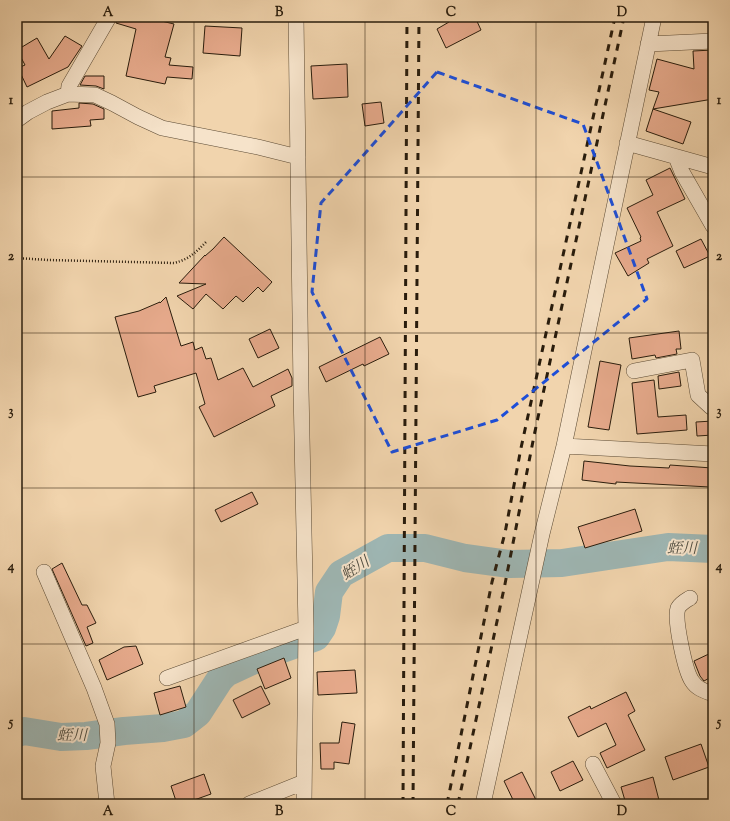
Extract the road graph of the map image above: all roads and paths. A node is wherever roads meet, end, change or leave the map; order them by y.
1 (109, 17) edge
2 (296, 17) edge
3 (654, 17) edge
4 (713, 41) edge
5 (648, 44) junction
6 (68, 94) junction
7 (17, 120) edge
8 (627, 143) junction
9 (298, 157) junction
10 (676, 157) junction
11 (713, 167) edge
12 (713, 226) edge
13 (207, 241) dead end
14 (17, 258) edge
15 (634, 371) dead end
16 (713, 406) edge
17 (564, 446) junction
18 (713, 454) edge
19 (44, 572) dead end
20 (690, 598) dead end
21 (306, 631) junction
22 (167, 678) dead end
23 (713, 694) edge
24 (593, 764) dead end
25 (304, 782) junction
26 (107, 804) edge
27 (248, 804) edge
28 (304, 804) edge
29 (483, 804) edge
30 (614, 804) edge

1 - 6 street
2 - 9 street
3 - 5 street
4 - 5 street
5 - 8 street
6 - 7 street
6 - 9 street
8 - 10 street
8 - 17 street
9 - 21 street
10 - 11 street
10 - 12 street
13 - 14 path
15 - 16 street
17 - 18 street
17 - 29 street
19 - 26 street
20 - 23 street
21 - 22 street
21 - 25 street
24 - 30 street
25 - 27 street
25 - 28 street

